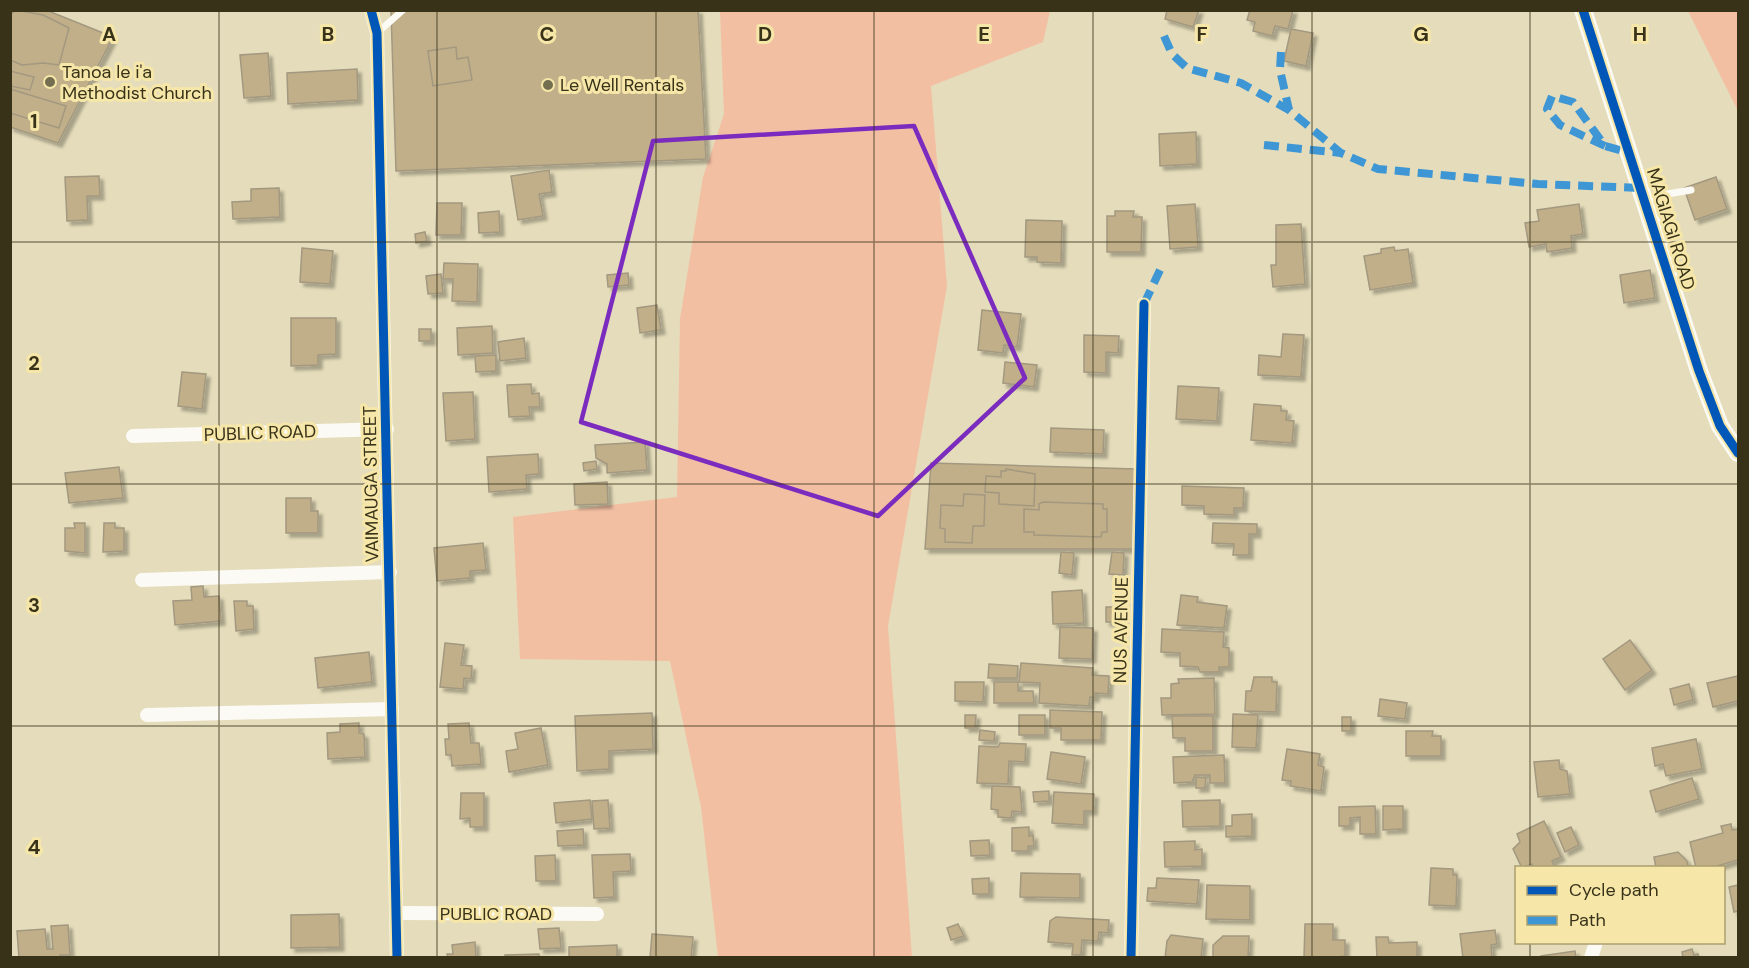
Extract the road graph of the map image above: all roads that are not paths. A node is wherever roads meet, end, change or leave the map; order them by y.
1 (371, 10) edge
2 (403, 10) edge
3 (1583, 10) edge
4 (377, 33) junction
5 (1691, 190) dead end
6 (1644, 198) junction
7 (1143, 304) dead end
8 (387, 429) junction
9 (133, 436) dead end
10 (1738, 453) edge
11 (390, 572) junction
12 (142, 580) dead end
13 (392, 709) junction
14 (147, 715) dead end
15 (396, 914) junction
16 (597, 914) dead end
17 (397, 957) edge
18 (1131, 957) edge

1 - 4 street, VAIMAUGA STREET
2 - 4 lane
3 - 6 street, MAGIAGI ROAD
4 - 8 street, VAIMAUGA STREET
5 - 6 lane
6 - 10 street, MAGIAGI ROAD
7 - 18 street, NUS AVENUE
8 - 9 street, PUBLIC ROAD
8 - 11 street, VAIMAUGA STREET
11 - 12 street
11 - 13 street, VAIMAUGA STREET
13 - 14 street
13 - 15 street, VAIMAUGA STREET
15 - 16 street, PUBLIC ROAD
15 - 17 street, VAIMAUGA STREET

